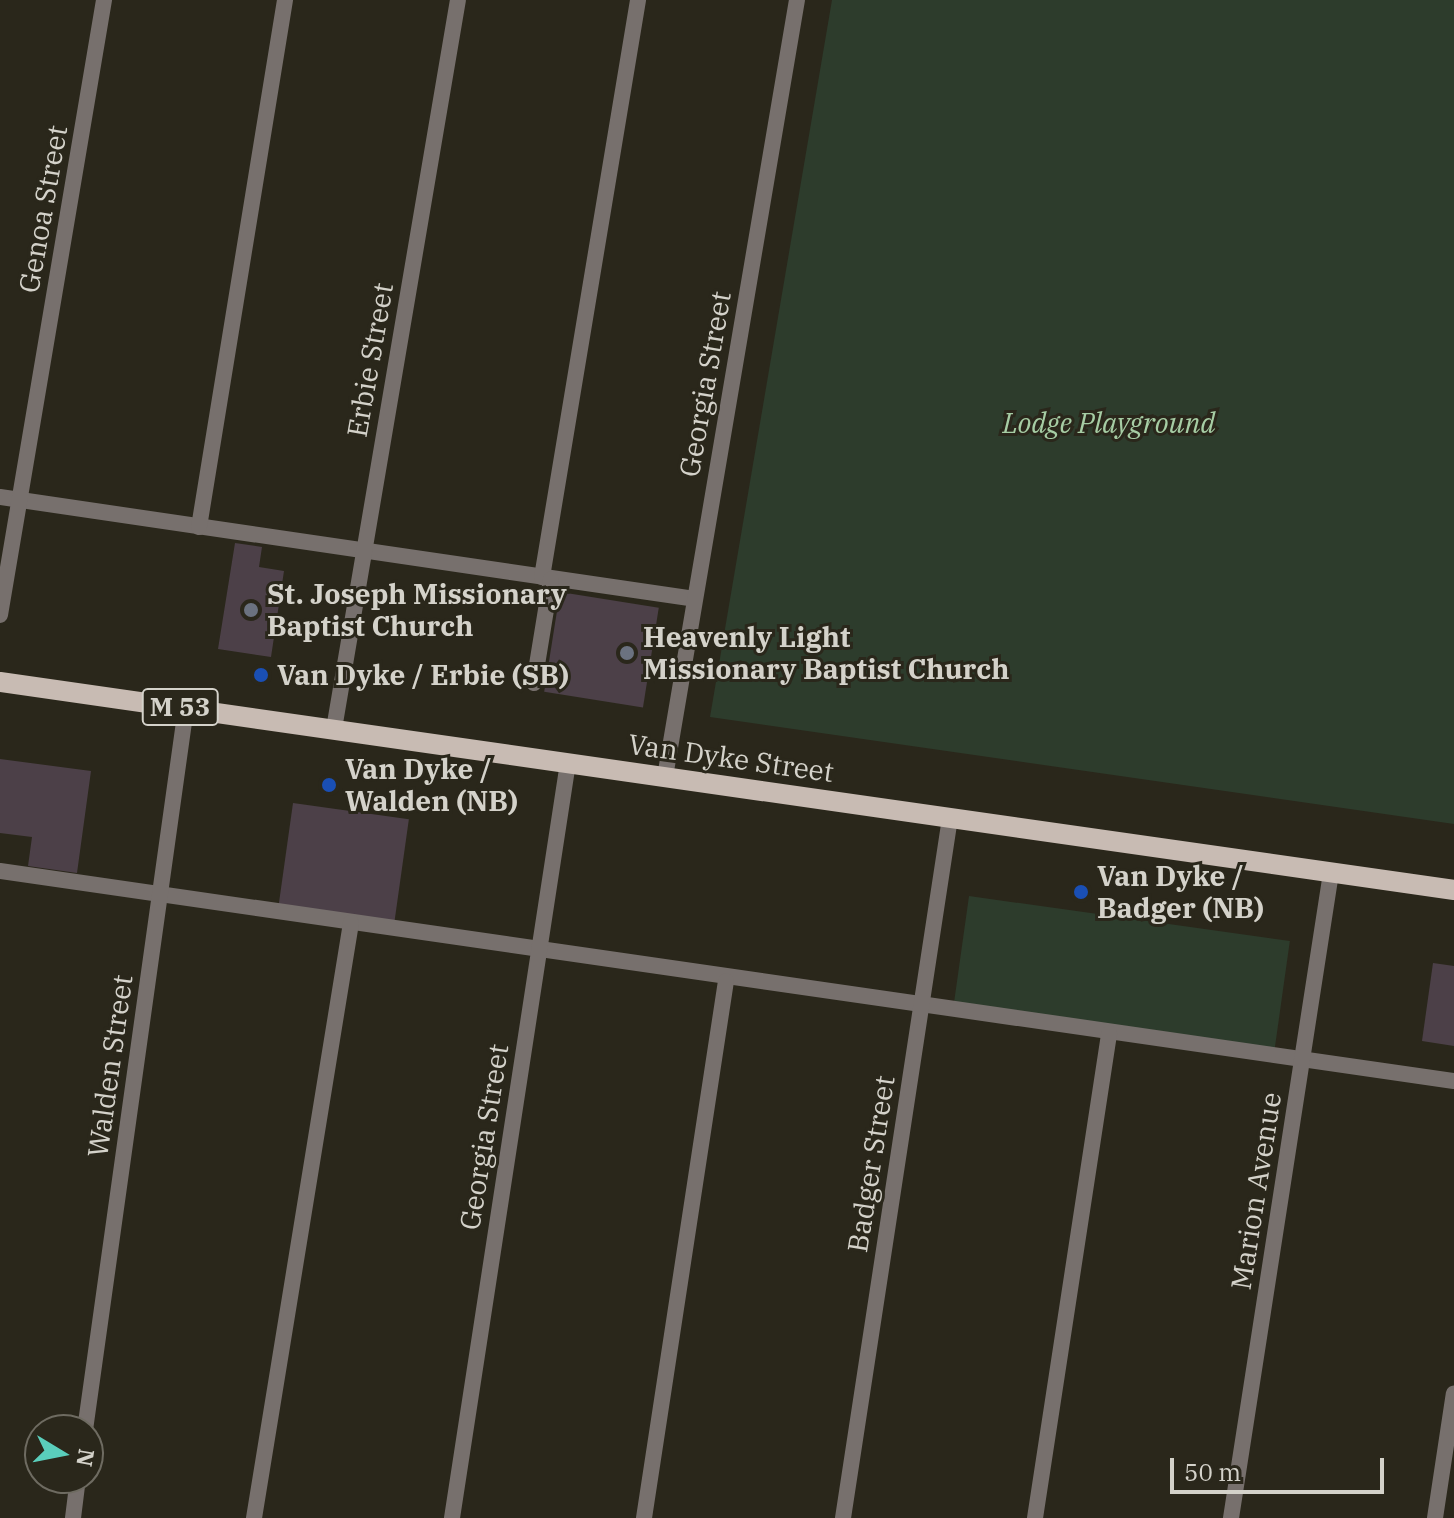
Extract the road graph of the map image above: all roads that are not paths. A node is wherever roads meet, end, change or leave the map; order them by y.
1 (104, 0) edge
2 (285, 0) edge
3 (458, 0) edge
4 (638, 0) edge
5 (797, 0) edge
6 (0, 497) edge
7 (20, 500) junction
8 (199, 527) junction
9 (364, 552) junction
10 (546, 578) junction
11 (695, 599) junction
12 (0, 615) edge
13 (0, 682) edge
14 (534, 683) dead end
15 (186, 708) junction
16 (334, 729) junction
17 (568, 763) junction
18 (665, 777) junction
19 (950, 818) junction
20 (0, 871) edge
21 (1331, 873) junction
22 (1454, 890) edge
23 (160, 893) junction
24 (351, 923) junction
25 (539, 953) junction
26 (726, 981) junction
27 (921, 1009) junction
28 (1109, 1034) junction
29 (1302, 1060) junction
30 (1454, 1081) edge
31 (1454, 1393) edge
32 (87, 1414) edge
33 (76, 1494) edge
34 (73, 1518) edge
35 (254, 1518) edge
36 (452, 1518) edge
37 (644, 1518) edge
38 (843, 1518) edge
39 (1035, 1518) edge
40 (1231, 1518) edge
41 (1435, 1518) edge

1 - 7 street, Genoa Street
2 - 8 street
3 - 9 street, Erbie Street
4 - 10 street
5 - 11 street, Georgia Street
6 - 7 street
7 - 8 street
7 - 12 street, Genoa Street
8 - 9 street
9 - 10 street
9 - 16 street, Erbie Street
10 - 11 street
10 - 14 street
11 - 18 street, Georgia Street
13 - 15 main road, Van Dyke Street / M 53
15 - 16 main road, Van Dyke Street / M 53
15 - 23 street, Walden Street
16 - 17 main road, Van Dyke Street / M 53
17 - 18 main road, Van Dyke Street / M 53
17 - 25 street, Georgia Street
18 - 19 main road, Van Dyke Street / M 53
19 - 21 main road, Van Dyke Street / M 53
19 - 27 street, Badger Street
20 - 23 street
21 - 22 main road, Van Dyke Street / M 53
21 - 29 street, Marion Avenue
23 - 24 street
23 - 32 street, Walden Street
24 - 25 street
24 - 35 street
25 - 26 street
25 - 36 street, Georgia Street
26 - 27 street
26 - 37 street
27 - 28 street
27 - 38 street, Badger Street
28 - 29 street
28 - 39 street
29 - 30 street
29 - 40 street, Marion Avenue
31 - 41 street
33 - 34 street

